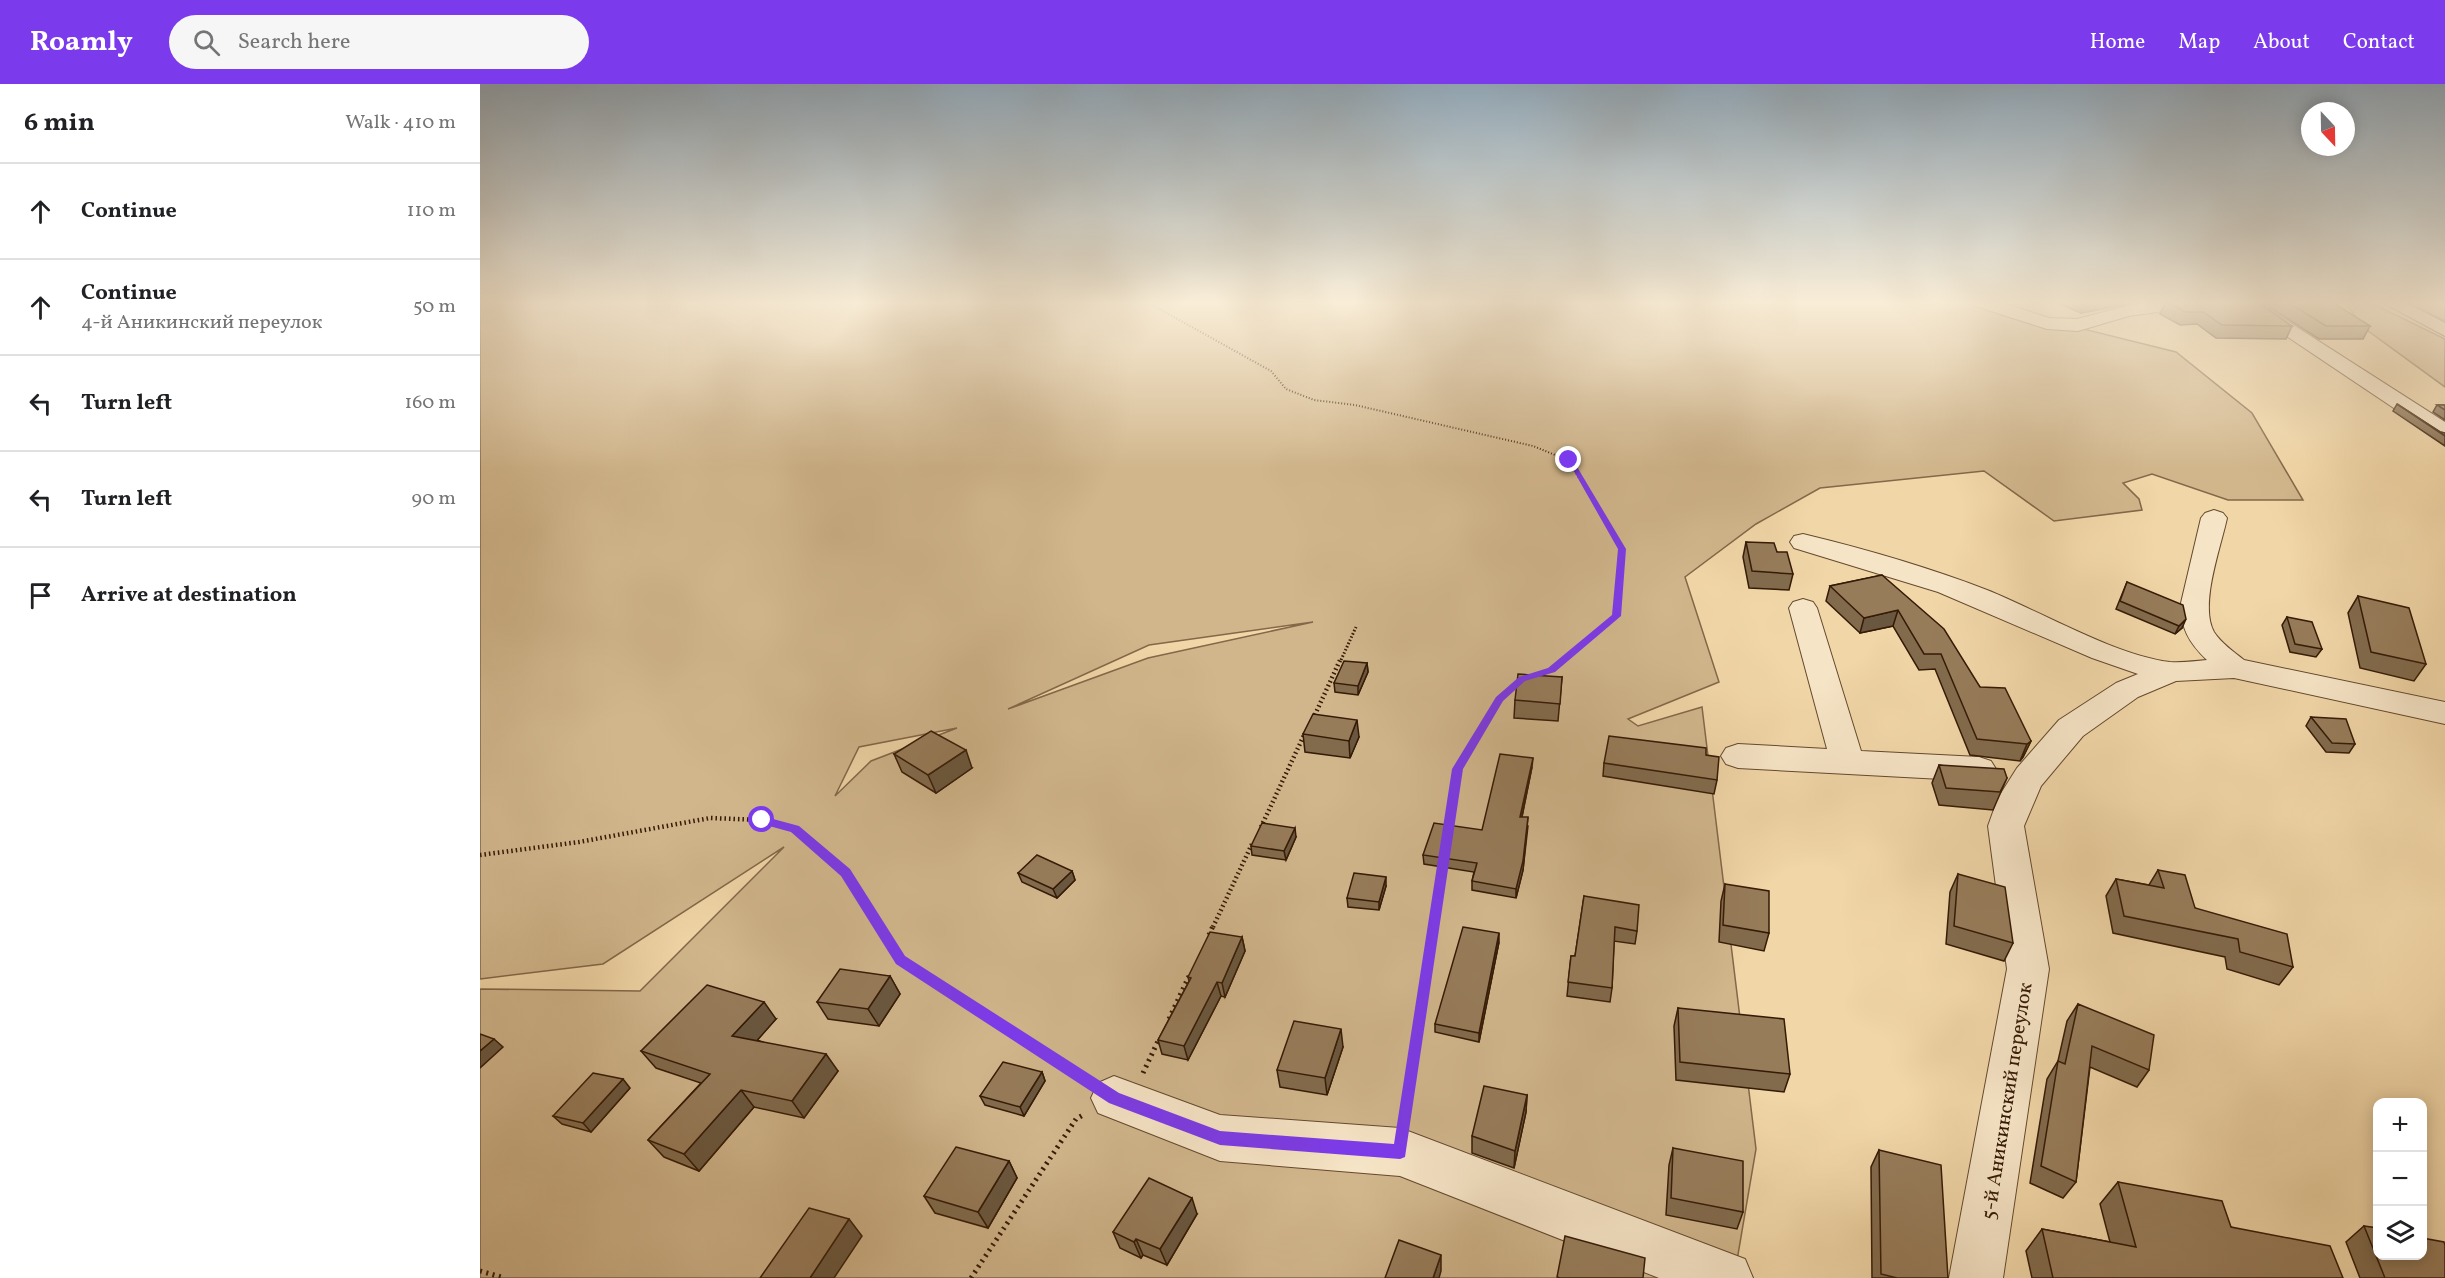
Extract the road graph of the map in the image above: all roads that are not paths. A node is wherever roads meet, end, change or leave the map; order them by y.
1 (2329, 357) edge
2 (2445, 432) edge
3 (2214, 518) dead end
4 (1803, 542) dead end
5 (1803, 608) dead end
6 (2234, 668) junction
7 (2170, 672) junction
8 (2445, 713) edge
9 (1738, 756) dead end
10 (1847, 761) junction
11 (2029, 777) junction
12 (1114, 1098) road end
13 (1726, 1278) edge
14 (1976, 1278) edge

1 - 2 street
3 - 6 street
4 - 7 street
5 - 10 street
6 - 7 street, 5-й Аникинский переулок
6 - 8 street, 5-й Аникинский переулок
7 - 11 street, 5-й Аникинский переулок
9 - 10 street
10 - 11 street
11 - 14 street, 5-й Аникинский переулок
12 - 13 street

